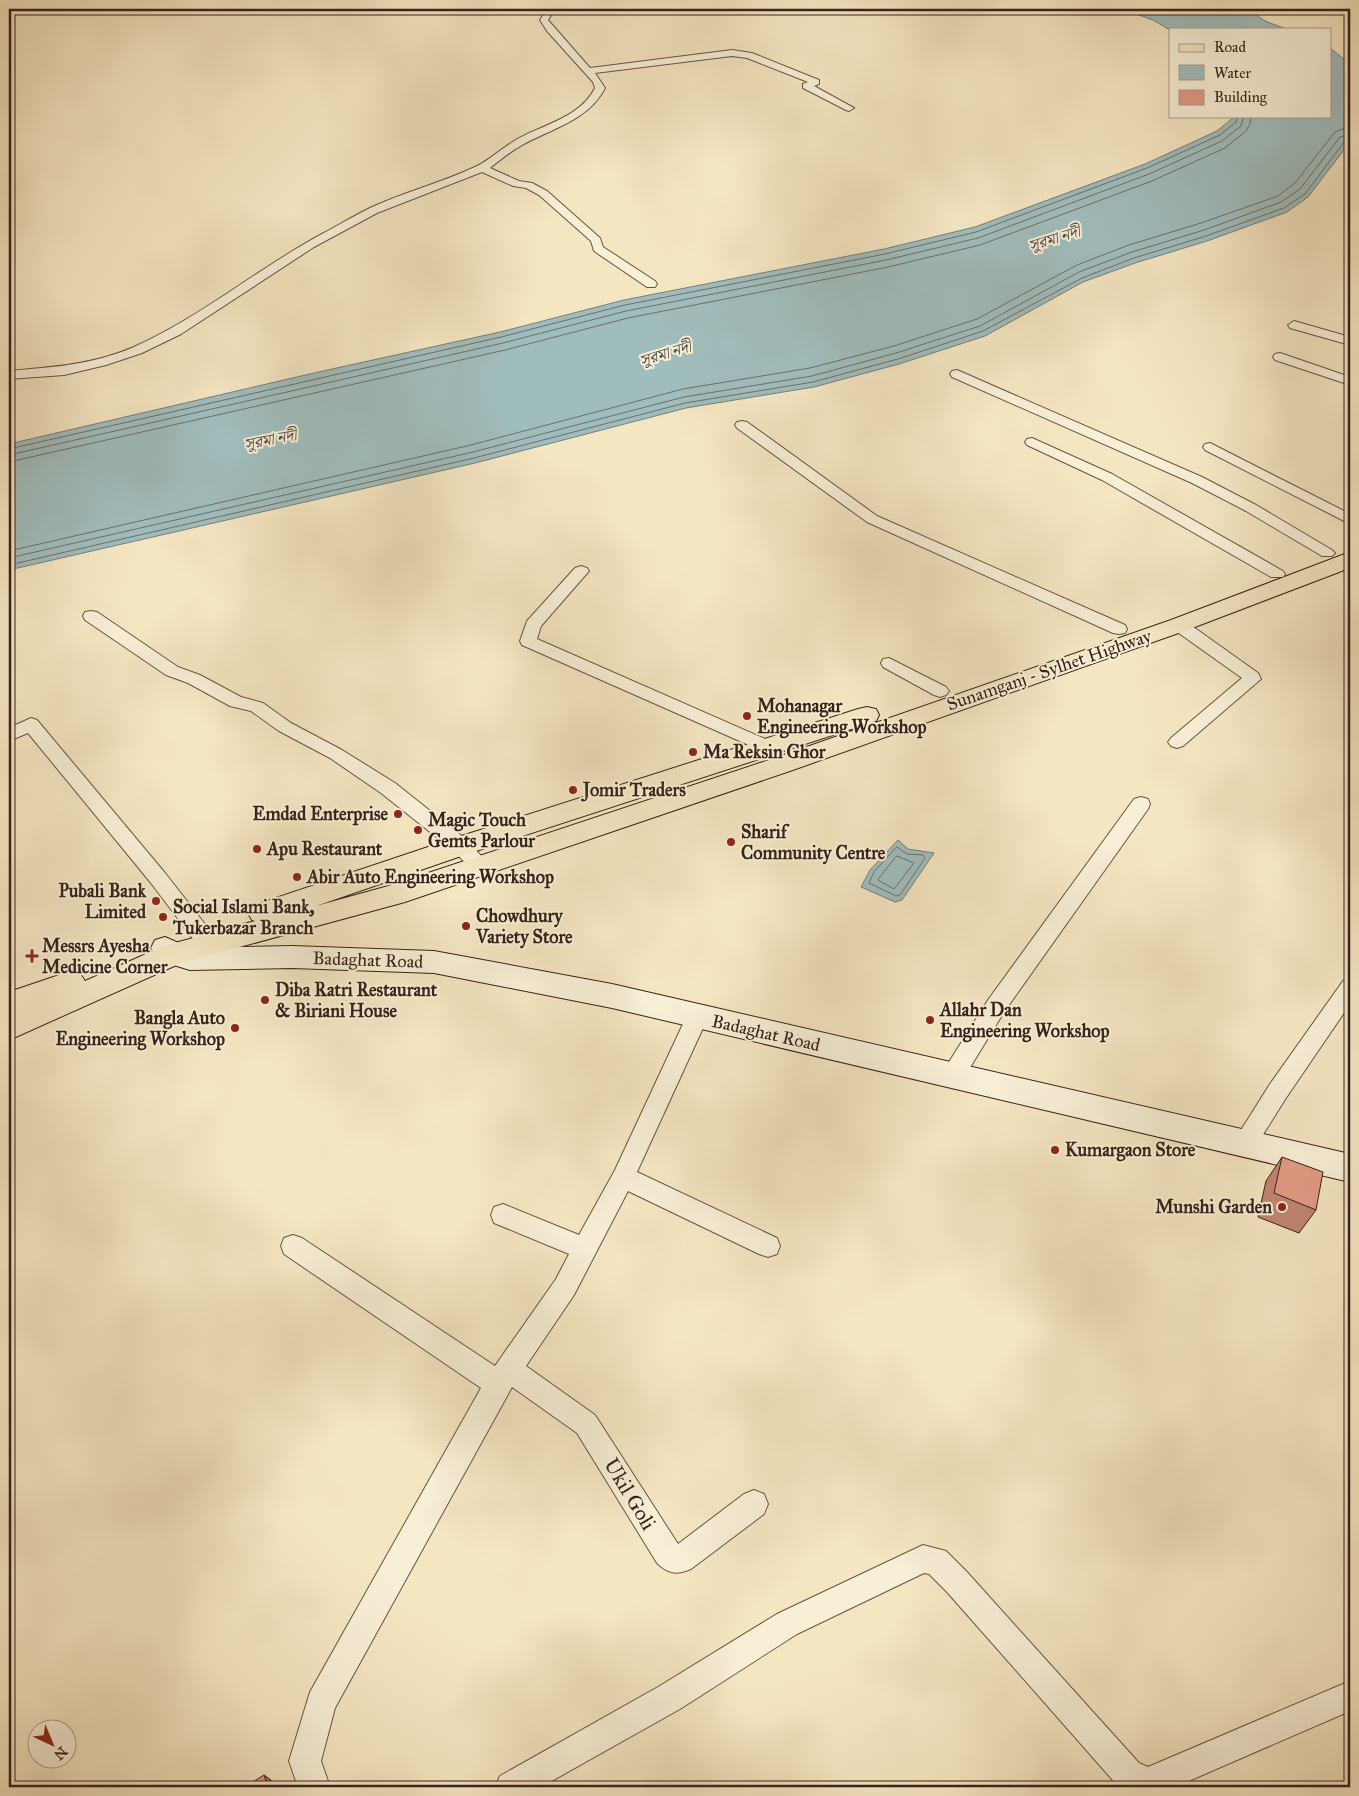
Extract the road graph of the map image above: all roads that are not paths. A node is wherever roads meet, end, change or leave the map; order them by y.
1 (551, 9) edge
2 (588, 71) junction
3 (849, 108) dead end
4 (482, 168) junction
5 (651, 284) dead end
6 (1294, 325) dead end
7 (1350, 341) edge
8 (1280, 357) dead end
9 (9, 374) edge
10 (956, 374) dead end
11 (1350, 381) edge
12 (742, 425) dead end
13 (1032, 442) dead end
14 (1210, 447) dead end
15 (1350, 520) edge
16 (1350, 538) edge
17 (1339, 555) edge
18 (581, 571) dead end
19 (1277, 574) junction
20 (91, 616) dead end
21 (1179, 625) junction
22 (1119, 630) junction
23 (889, 663) dead end
24 (940, 691) junction
25 (9, 735) edge
26 (1177, 742) dead end
27 (766, 746) junction
28 (657, 795) junction
29 (1141, 804) dead end
30 (461, 846) junction
31 (480, 866) junction
32 (390, 883) junction
33 (201, 934) junction
34 (170, 951) junction
35 (1350, 987) edge
36 (9, 1004) edge
37 (697, 1017) junction
38 (9, 1028) edge
39 (952, 1077) junction
40 (1244, 1145) junction
41 (1350, 1168) edge
42 (623, 1177) junction
43 (503, 1215) dead end
44 (293, 1246) dead end
45 (768, 1246) dead end
46 (585, 1249) junction
47 (503, 1377) junction
48 (754, 1504) dead end
49 (1350, 1696) edge
50 (1142, 1784) edge
51 (314, 1787) edge
52 (510, 1787) edge

1 - 2 street
2 - 3 street
2 - 4 street
4 - 5 street
4 - 9 street
6 - 7 street
8 - 11 street
10 - 17 street
12 - 22 street
13 - 19 street
14 - 15 street
16 - 17 main road, Sunamganj - Sylhet Highway
17 - 19 main road, Sunamganj - Sylhet Highway
17 - 21 main road, Sunamganj - Sylhet Highway
18 - 27 street
19 - 22 main road, Sunamganj - Sylhet Highway
20 - 30 street
21 - 26 street
21 - 28 main road, Sunamganj - Sylhet Highway
22 - 24 main road, Sunamganj - Sylhet Highway
23 - 24 street
24 - 27 main road, Sunamganj - Sylhet Highway
25 - 33 street
27 - 28 main road, Sunamganj - Sylhet Highway
28 - 30 main road, Sunamganj - Sylhet Highway
28 - 31 main road, Sunamganj - Sylhet Highway
29 - 39 street
30 - 31 street
30 - 32 main road, Sunamganj - Sylhet Highway
31 - 32 main road, Sunamganj - Sylhet Highway
32 - 33 main road, Sunamganj - Sylhet Highway
32 - 34 main road, Sunamganj - Sylhet Highway
33 - 34 main road, Sunamganj - Sylhet Highway
34 - 36 main road, Sunamganj - Sylhet Highway
34 - 37 main road, Badaghat Road
34 - 38 main road, Sunamganj - Sylhet Highway
35 - 40 street
37 - 39 main road, Badaghat Road
37 - 42 street
39 - 40 main road, Badaghat Road
40 - 41 main road, Badaghat Road
42 - 45 street
42 - 46 street
43 - 46 street
44 - 47 street
46 - 47 street
47 - 48 street, Ukil Goli
47 - 51 street
49 - 50 street
50 - 52 street

